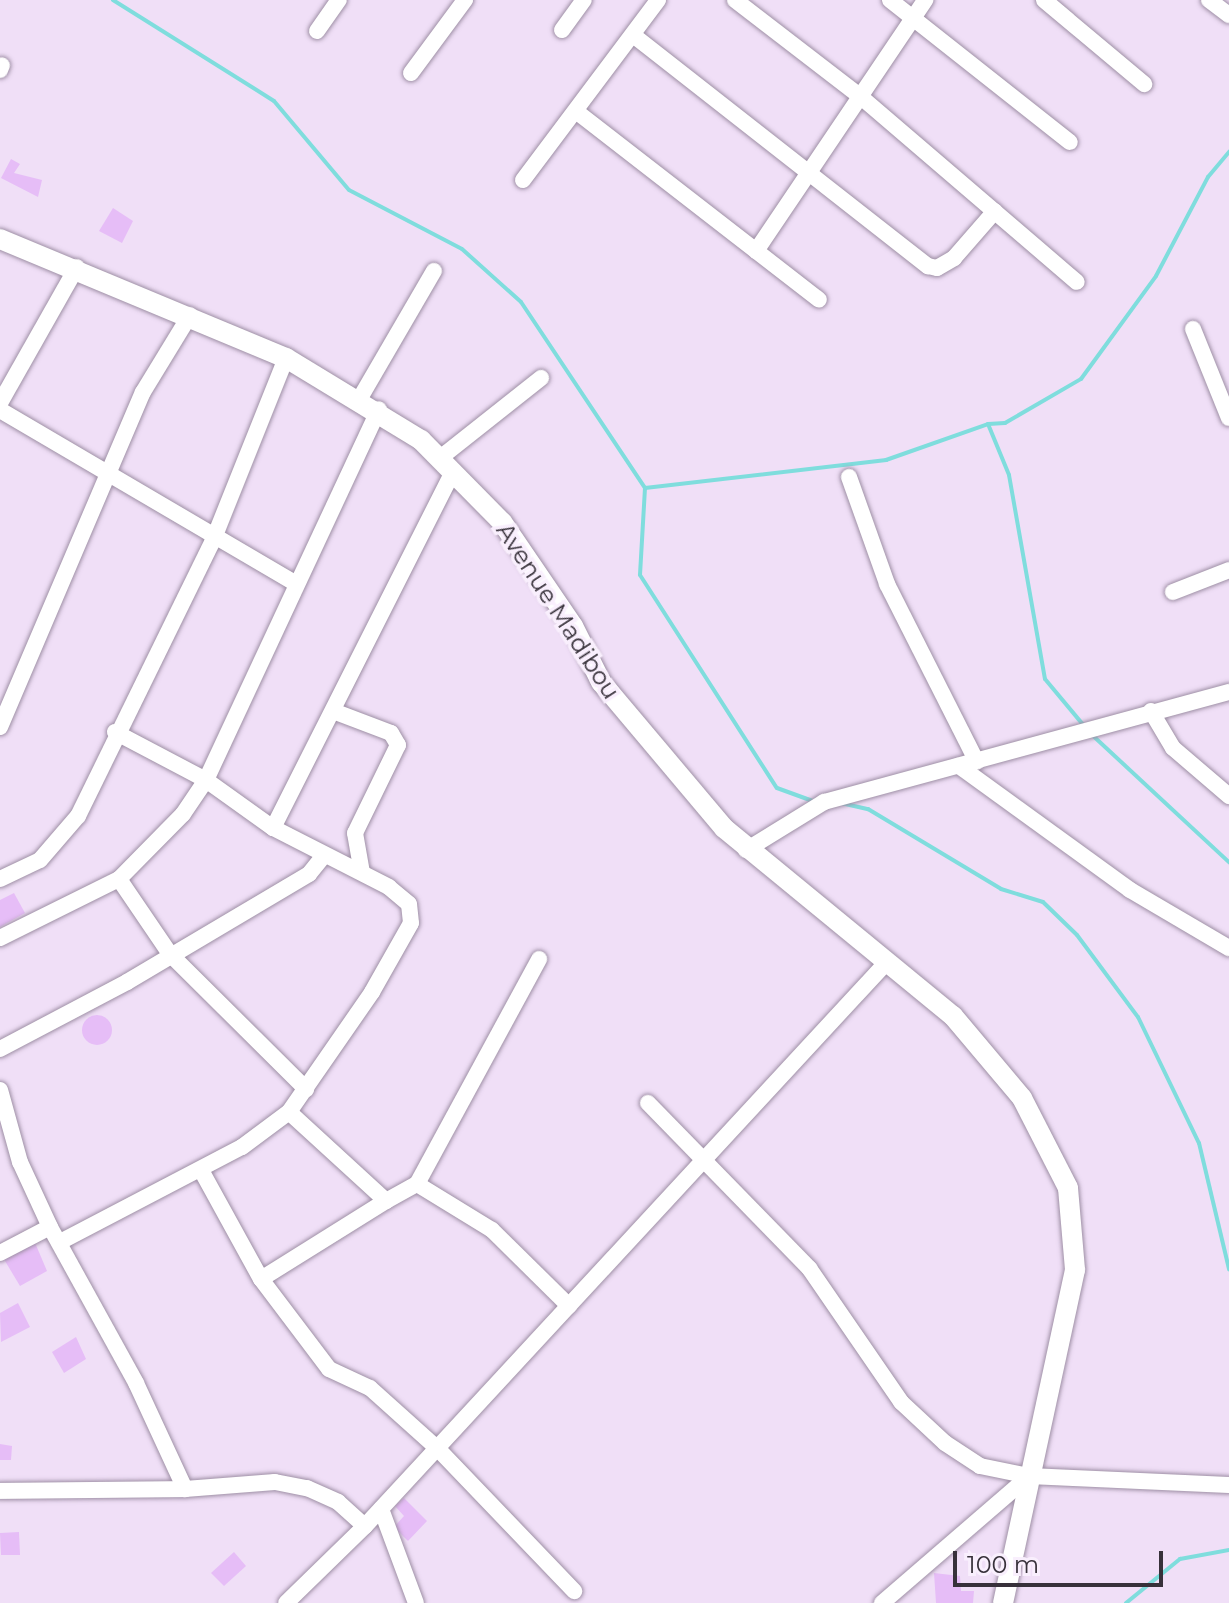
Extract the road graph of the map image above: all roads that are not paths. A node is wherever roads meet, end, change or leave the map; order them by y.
1 (339, 0) edge
2 (465, 0) edge
3 (584, 0) edge
4 (658, 0) edge
5 (735, 0) edge
6 (890, 0) edge
7 (925, 0) edge
8 (1044, 0) edge
9 (1209, 0) edge
10 (1229, 15) edge
11 (913, 18) junction
12 (562, 30) dead end
13 (317, 31) dead end
14 (633, 35) junction
15 (411, 73) dead end
16 (1144, 84) dead end
17 (861, 97) junction
18 (577, 112) junction
19 (1070, 142) dead end
20 (809, 174) junction
21 (523, 180) dead end
22 (995, 211) junction
23 (0, 239) edge
24 (756, 251) junction
25 (77, 267) junction
26 (434, 271) dead end
27 (1077, 282) dead end
28 (819, 300) dead end
29 (190, 315) junction
30 (1193, 329) dead end
31 (286, 358) junction
32 (541, 378) dead end
33 (360, 398) junction
34 (0, 403) edge
35 (379, 409) junction
36 (0, 410) edge
37 (1229, 418) edge
38 (447, 464) junction
39 (849, 477) dead end
40 (108, 478) junction
41 (214, 538) junction
42 (1229, 570) edge
43 (297, 584) junction
44 (1173, 592) dead end
45 (1229, 692) edge
46 (333, 711) junction
47 (1151, 711) junction
48 (0, 727) edge
49 (115, 732) junction
50 (977, 762) junction
51 (959, 766) junction
52 (206, 780) junction
53 (1229, 796) edge
54 (273, 828) junction
55 (746, 850) junction
56 (323, 857) junction
57 (362, 872) junction
58 (0, 879) edge
59 (119, 879) junction
60 (0, 938) edge
61 (1229, 948) edge
62 (170, 954) junction
63 (539, 959) dead end
64 (886, 963) junction
65 (0, 1049) edge
66 (306, 1089) junction
67 (0, 1090) edge
68 (648, 1103) dead end
69 (289, 1112) junction
70 (706, 1161) junction
71 (201, 1170) junction
72 (417, 1184) junction
73 (386, 1201) junction
74 (50, 1227) junction
75 (60, 1242) junction
76 (0, 1253) edge
77 (261, 1279) junction
78 (569, 1306) junction
79 (438, 1449) junction
80 (1029, 1476) junction
81 (1229, 1485) edge
82 (185, 1489) junction
83 (0, 1491) edge
84 (381, 1509) junction
85 (365, 1526) junction
86 (574, 1591) dead end
87 (286, 1603) edge
88 (416, 1603) edge
89 (882, 1603) edge
90 (1003, 1603) edge

1 - 13 street
2 - 15 street
3 - 12 street
4 - 14 street
5 - 17 street
6 - 11 street
7 - 11 street
8 - 16 street
9 - 10 street
11 - 17 street
11 - 19 street
14 - 18 street
14 - 20 street
17 - 20 street
17 - 22 street
18 - 21 street
18 - 24 street
20 - 22 street
20 - 24 street
22 - 27 street
23 - 25 street, Avenue Madibou
24 - 28 street
25 - 29 street, Avenue Madibou
25 - 34 street
26 - 33 street
29 - 31 street, Avenue Madibou
29 - 40 street
30 - 37 street
31 - 33 street, Avenue Madibou
31 - 41 street
32 - 38 street
33 - 35 street, Avenue Madibou
35 - 38 street, Avenue Madibou
35 - 43 street
36 - 40 street
38 - 46 street
38 - 55 street, Avenue Madibou
39 - 50 street
40 - 41 street
40 - 48 street
41 - 43 street
41 - 49 street
42 - 44 street
43 - 52 street
45 - 47 street
46 - 54 street
46 - 57 street
47 - 50 street
47 - 53 street
49 - 52 street
49 - 58 street
50 - 51 street
51 - 55 street
51 - 61 street
52 - 54 street
52 - 59 street
54 - 56 street
55 - 64 street, Avenue Madibou
56 - 57 street
56 - 62 street
57 - 66 street
59 - 60 street
59 - 62 street
62 - 65 street
62 - 66 street
63 - 72 street
64 - 70 street
64 - 80 street, Avenue Madibou
66 - 69 street
67 - 74 street
68 - 70 street
69 - 71 street
69 - 73 street
70 - 78 street
70 - 80 street
71 - 75 street
71 - 77 street
72 - 73 street
72 - 78 street
73 - 77 street
74 - 75 street
74 - 76 street
75 - 82 street
77 - 79 street
78 - 79 street
79 - 84 street
79 - 86 street
80 - 81 street
80 - 89 street
80 - 90 street, Avenue Madibou
82 - 83 street
82 - 85 street
84 - 85 street
84 - 88 street
85 - 87 street

